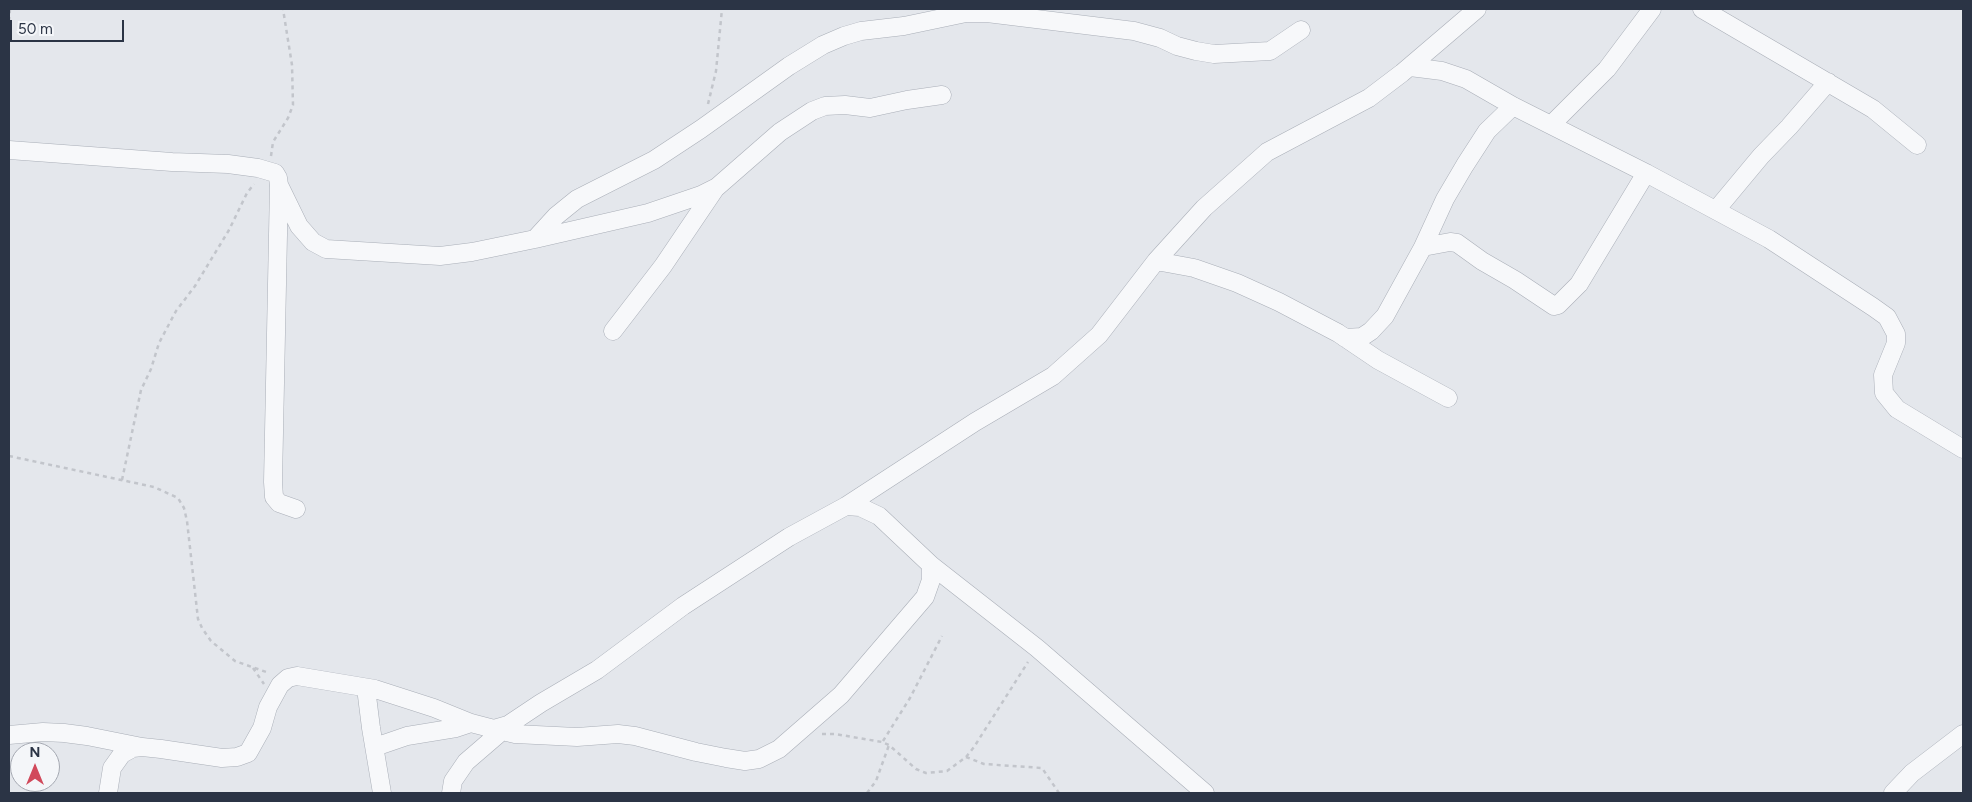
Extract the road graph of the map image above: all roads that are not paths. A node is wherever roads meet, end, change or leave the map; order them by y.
1 (1477, 9) edge
2 (1652, 9) edge
3 (1702, 9) edge
4 (1301, 30) dead end
5 (1410, 67) junction
6 (1828, 82) junction
7 (942, 95) dead end
8 (1513, 106) junction
9 (1550, 124) junction
10 (1918, 145) dead end
11 (9, 150) edge
12 (1646, 173) junction
13 (275, 176) junction
14 (717, 187) junction
15 (1716, 210) junction
16 (535, 239) junction
17 (1423, 247) junction
18 (1156, 261) junction
19 (613, 331) dead end
20 (1345, 338) junction
21 (1448, 398) dead end
22 (1963, 450) edge
23 (846, 506) junction
24 (296, 509) dead end
25 (931, 565) junction
26 (946, 577) junction
27 (929, 590) junction
28 (366, 688) junction
29 (471, 723) junction
30 (498, 730) junction
31 (1963, 734) edge
32 (9, 735) edge
33 (99, 738) junction
34 (142, 747) junction
35 (375, 748) junction
36 (112, 768) junction
37 (108, 793) edge
38 (382, 793) edge
39 (451, 793) edge
40 (1205, 793) edge
41 (1893, 793) edge

1 - 5 street
2 - 9 street
3 - 6 street
4 - 16 street
5 - 8 street
5 - 18 street
6 - 10 street
6 - 15 street
7 - 14 street
8 - 9 street
8 - 17 street
9 - 12 street
11 - 13 street
12 - 15 street
12 - 17 street
13 - 16 street
13 - 24 street
14 - 16 street
14 - 19 street
15 - 22 street
17 - 20 street
18 - 20 street
18 - 23 street
20 - 21 street
23 - 25 street
23 - 30 street
25 - 26 street
25 - 27 street
26 - 27 street
26 - 40 street
27 - 30 street
28 - 29 street
28 - 34 street
28 - 35 street
29 - 30 street
29 - 35 street
30 - 39 street
31 - 41 street
32 - 33 street
33 - 34 street
33 - 36 street
34 - 36 street
35 - 38 street
36 - 37 street

